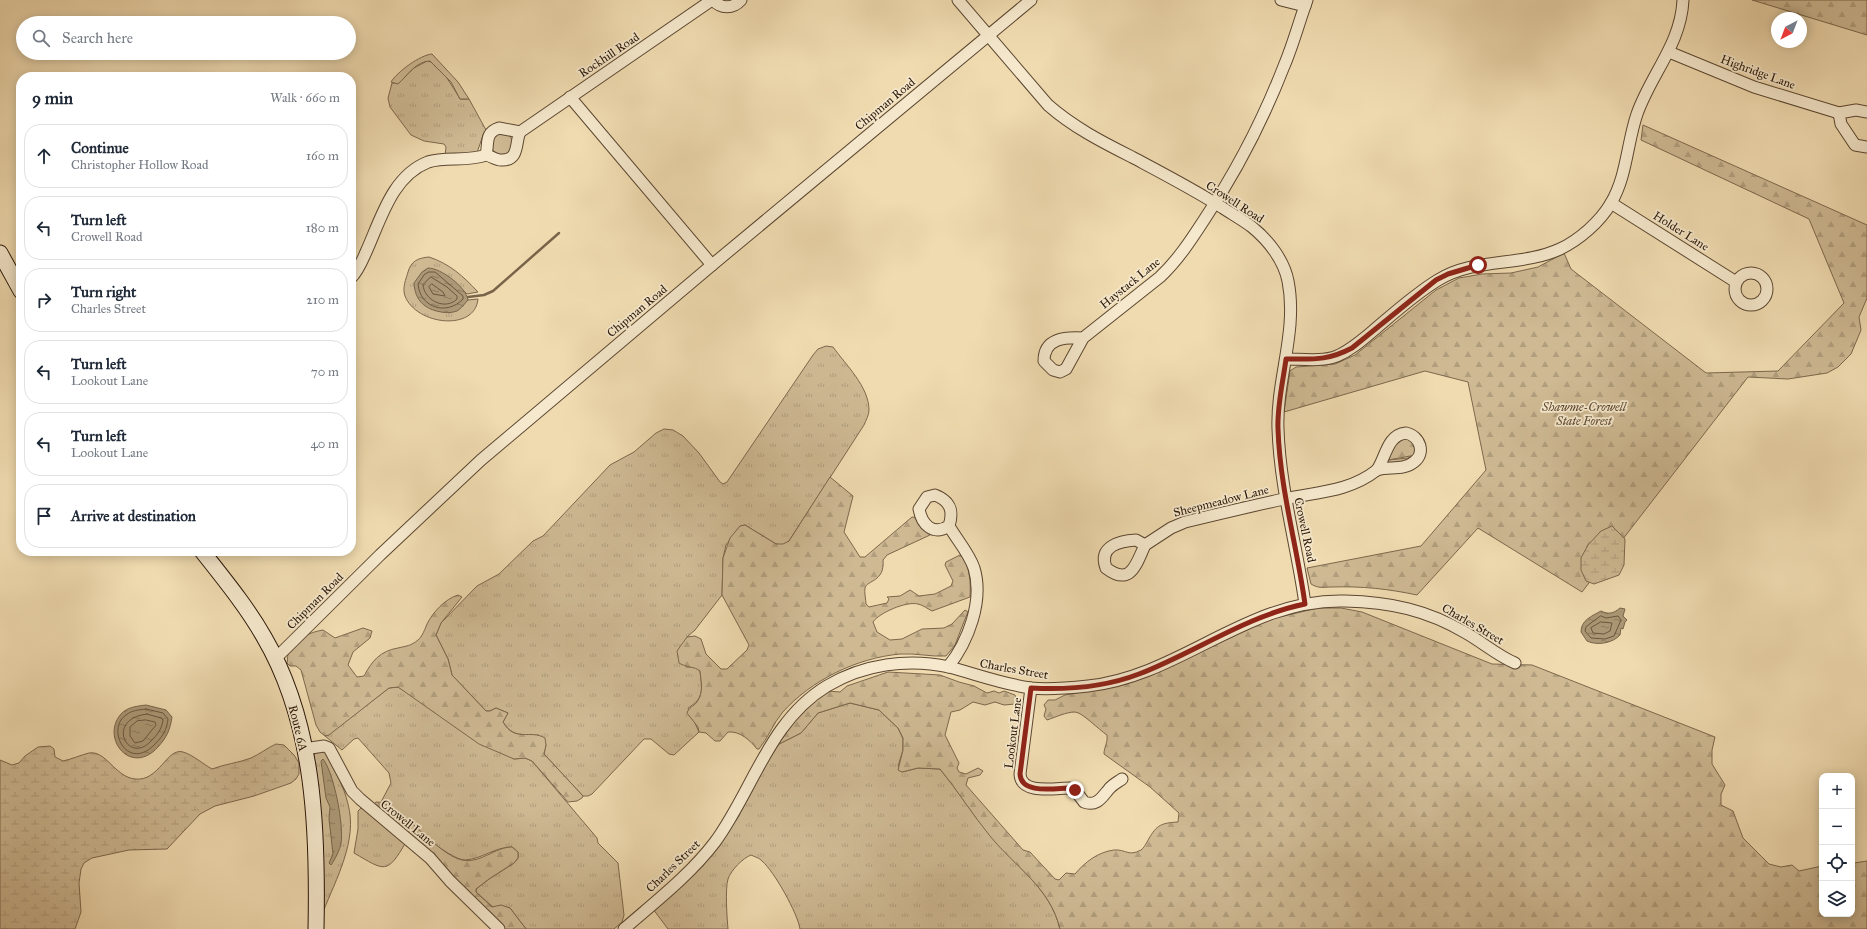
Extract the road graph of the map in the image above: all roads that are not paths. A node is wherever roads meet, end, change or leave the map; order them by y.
1 (713, 0) edge
2 (741, 0) edge
3 (958, 0) edge
4 (1031, 0) edge
5 (1281, 0) edge
6 (1683, 0) edge
7 (1306, 3) edge
8 (987, 35) junction
9 (1669, 52) junction
10 (570, 97) junction
11 (1867, 112) edge
12 (1839, 113) junction
13 (520, 132) junction
14 (1867, 147) edge
15 (486, 156) junction
16 (1215, 203) junction
17 (1612, 203) junction
18 (0, 253) edge
19 (712, 265) junction
20 (356, 272) edge
21 (16, 282) edge
22 (1736, 282) dead end
23 (1083, 338) dead end
24 (1286, 359) junction
25 (1377, 470) dead end
26 (1284, 499) junction
27 (949, 526) dead end
28 (1145, 545) dead end
29 (206, 556) edge
30 (1305, 604) junction
31 (275, 659) junction
32 (1515, 663) dead end
33 (948, 667) junction
34 (1031, 688) junction
35 (304, 749) junction
36 (1122, 779) dead end
37 (316, 929) edge
38 (499, 929) edge
39 (624, 929) edge

1 - 2 street, Rockhill Road
1 - 10 street, Rockhill Road
3 - 8 street, Crowell Road
4 - 8 street, Chipman Road
5 - 7 street
6 - 9 street
7 - 16 street, Haystack Lane
8 - 16 street, Crowell Road
8 - 19 street, Chipman Road
9 - 12 street, Highridge Lane
9 - 17 street
10 - 13 street, Rockhill Road
10 - 19 street
11 - 12 street, Highridge Lane
12 - 14 street
13 - 15 street
13 - 15 street
15 - 20 street
16 - 23 street, Haystack Lane
16 - 24 street, Crowell Road
17 - 22 street, Holder Lane
17 - 24 street
18 - 21 main road
19 - 31 street, Chipman Road
24 - 26 street, Crowell Road
25 - 26 street, Sheepmeadow Lane
26 - 28 street, Sheepmeadow Lane
26 - 30 street, Crowell Road
27 - 33 street
29 - 31 main road, Route 6A
30 - 32 street, Charles Street
30 - 34 street, Charles Street
31 - 35 main road, Route 6A
33 - 34 street, Charles Street
33 - 39 street, Charles Street
34 - 36 street, Lookout Lane
35 - 37 main road, Route 6A
35 - 38 street, Crowell Lane

